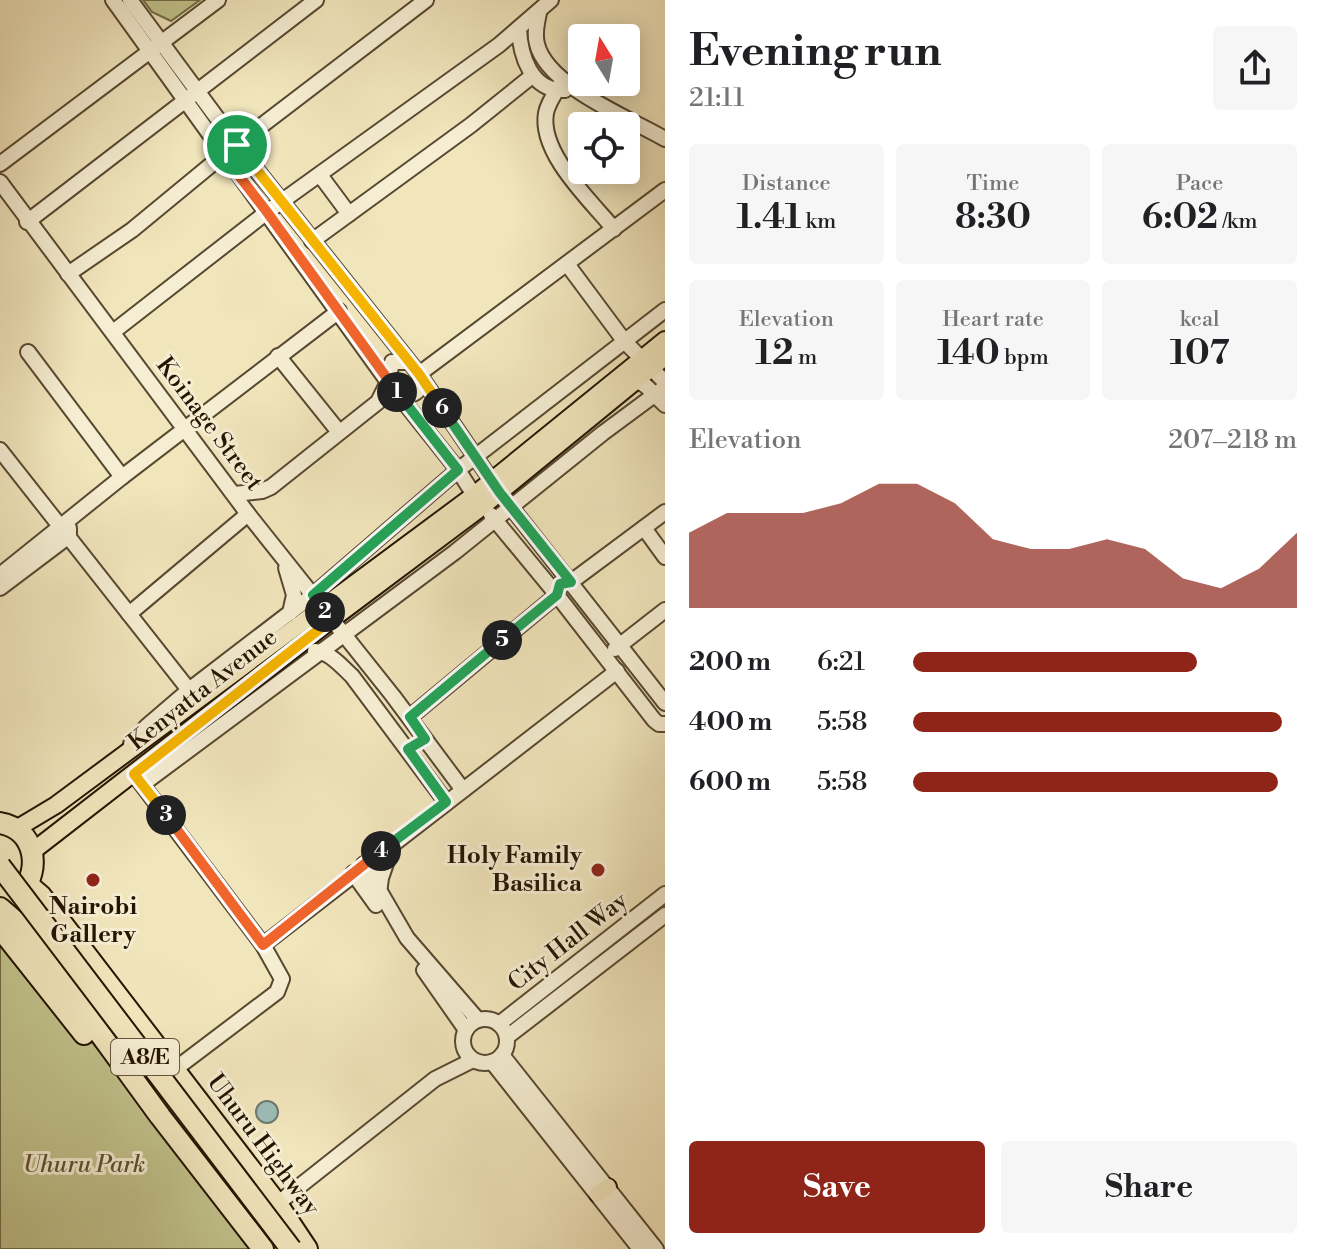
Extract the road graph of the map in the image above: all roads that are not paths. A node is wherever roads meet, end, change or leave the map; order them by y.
1 (113, 0) edge
2 (130, 0) edge
3 (218, 0) edge
4 (316, 0) edge
5 (426, 0) edge
6 (551, 0) edge
7 (539, 13) junction
8 (519, 28) junction
9 (156, 46) junction
10 (532, 76) junction
11 (564, 87) junction
12 (192, 94) junction
13 (665, 139) edge
14 (237, 145) junction
15 (223, 155) junction
16 (0, 164) edge
17 (320, 175) junction
18 (0, 182) edge
19 (665, 190) edge
20 (282, 202) junction
21 (267, 212) junction
22 (349, 214) junction
23 (27, 222) junction
24 (614, 229) junction
25 (312, 241) junction
26 (567, 264) junction
27 (68, 274) junction
28 (665, 310) edge
29 (339, 311) junction
30 (113, 332) junction
31 (665, 340) edge
32 (639, 351) edge
33 (28, 352) dead end
34 (278, 356) junction
35 (607, 356) junction
36 (414, 368) junction
37 (631, 376) junction
38 (388, 382) junction
39 (662, 392) edge
40 (399, 394) junction
41 (186, 428) junction
42 (339, 432) junction
43 (0, 450) edge
44 (475, 458) junction
45 (458, 470) junction
46 (122, 477) junction
47 (496, 487) junction
48 (235, 494) junction
49 (479, 501) junction
50 (512, 507) junction
51 (665, 512) edge
52 (248, 514) junction
53 (496, 521) junction
54 (66, 527) junction
55 (644, 528) junction
56 (282, 557) junction
57 (665, 557) edge
58 (0, 575) edge
59 (571, 582) junction
60 (0, 588) edge
61 (557, 595) junction
62 (322, 608) junction
63 (665, 610) edge
64 (290, 613) junction
65 (129, 614) junction
66 (342, 634) junction
67 (621, 645) junction
68 (320, 651) junction
69 (292, 652) junction
70 (605, 656) junction
71 (617, 671) junction
72 (189, 690) junction
73 (388, 690) junction
74 (370, 701) junction
75 (665, 703) edge
76 (410, 717) junction
77 (665, 724) edge
78 (425, 739) junction
79 (408, 749) junction
80 (121, 757) junction
81 (138, 779) junction
82 (463, 790) junction
83 (446, 802) junction
84 (8, 826) edge
85 (393, 842) junction
86 (33, 851) junction
87 (0, 866) edge
88 (359, 868) junction
89 (28, 885) junction
90 (338, 885) junction
91 (0, 889) edge
92 (374, 894) junction
93 (665, 894) edge
94 (0, 906) edge
95 (665, 915) edge
96 (623, 927) junction
97 (0, 928) edge
98 (633, 939) junction
99 (263, 945) junction
100 (472, 1025) junction
101 (503, 1031) junction
102 (469, 1056) junction
103 (497, 1058) junction
104 (174, 1070) junction
105 (603, 1191) junction
106 (277, 1204) junction
107 (250, 1249) edge
108 (263, 1249) edge
109 (274, 1249) edge
110 (291, 1249) edge
111 (307, 1249) edge
112 (640, 1249) edge
113 (656, 1249) edge

1 - 9 street
2 - 9 street
3 - 9 street
4 - 12 street
5 - 14 street
6 - 7 street
7 - 8 street
7 - 11 street
8 - 10 street
8 - 17 street
9 - 12 street
9 - 16 street
10 - 11 street
10 - 22 street
11 - 13 street
11 - 24 street
12 - 14 street
12 - 15 street
12 - 23 street
14 - 15 street
14 - 20 street
15 - 21 street
15 - 27 street
17 - 20 street
17 - 22 street
18 - 23 street, Koinage Street
19 - 24 street
20 - 21 street
20 - 25 street
21 - 29 street
21 - 30 street
22 - 25 street
23 - 27 street, Koinage Street
24 - 26 street
25 - 36 street
26 - 32 street
26 - 36 street
27 - 30 street, Koinage Street
28 - 32 street, Kenyatta Avenue
29 - 34 street
29 - 38 street
30 - 41 street, Koinage Street
31 - 32 main road, Kenyatta Avenue
32 - 35 street, Kenyatta Avenue
32 - 35 street
32 - 37 main road, Kenyatta Avenue
32 - 39 street
33 - 46 street
34 - 41 street
34 - 42 street
35 - 44 street, Kenyatta Avenue
36 - 38 street
36 - 40 street
36 - 44 street
37 - 39 street
37 - 47 main road, Kenyatta Avenue
38 - 40 street
38 - 42 street
39 - 50 street, Kenyatta Avenue
40 - 45 street
41 - 46 street
41 - 48 street, Koinage Street
42 - 48 street
43 - 54 street
44 - 45 street, Kenyatta Avenue
44 - 47 street
45 - 49 street
45 - 62 street, Kenyatta Avenue
46 - 54 street
47 - 49 main road, Kenyatta Avenue
47 - 50 street
48 - 52 street, Koinage Street
49 - 53 street
49 - 62 main road, Kenyatta Avenue
50 - 53 street, Kenyatta Avenue
50 - 59 street
51 - 55 street
52 - 56 street, Koinage Street
52 - 65 street
53 - 61 street
53 - 66 street, Kenyatta Avenue
54 - 58 street
54 - 60 street
54 - 65 street
55 - 57 street
55 - 59 street
56 - 62 street, Koinage Street
56 - 64 street
59 - 61 street
59 - 67 street
61 - 70 street
61 - 76 street
62 - 64 street, Kenyatta Avenue
62 - 66 street, Koinage Street
62 - 69 main road, Kenyatta Avenue
62 - 80 main road, Kenyatta Avenue
63 - 67 street
64 - 72 street, Kenyatta Avenue
65 - 72 street
66 - 68 street, Kenyatta Avenue
66 - 73 street, Koinage Street
67 - 70 street
67 - 75 street
68 - 69 street
68 - 74 street
68 - 81 street, Kenyatta Avenue
69 - 81 main road, Kenyatta Avenue
70 - 71 street
71 - 77 street
71 - 82 street
72 - 80 street, Kenyatta Avenue
73 - 74 street
73 - 76 street, Koinage Street
74 - 79 street
76 - 78 street, Koinage Street
78 - 79 street
78 - 82 street, Koinage Street
79 - 83 street
80 - 84 main road, Kenyatta Avenue
81 - 86 main road, Kenyatta Avenue
81 - 99 street
82 - 83 street
83 - 85 street
84 - 86 highway
85 - 88 street
85 - 92 street
86 - 89 highway
87 - 110 highway, A8/E, bridge
88 - 90 street
88 - 92 street
89 - 94 highway
89 - 104 highway, Uhuru Highway
90 - 92 street
90 - 99 street
91 - 109 highway, A8/E
92 - 100 street
93 - 96 street, City Hall Way
94 - 108 highway
95 - 98 street, City Hall Way
96 - 98 street
96 - 101 street, City Hall Way
97 - 107 highway
98 - 101 street, City Hall Way
99 - 104 street
100 - 101 street, City Hall Way
100 - 102 street
101 - 103 street
102 - 103 street
102 - 106 street
103 - 105 street
104 - 106 highway, Uhuru Highway
105 - 112 street
105 - 113 street
106 - 111 highway, Uhuru Highway

